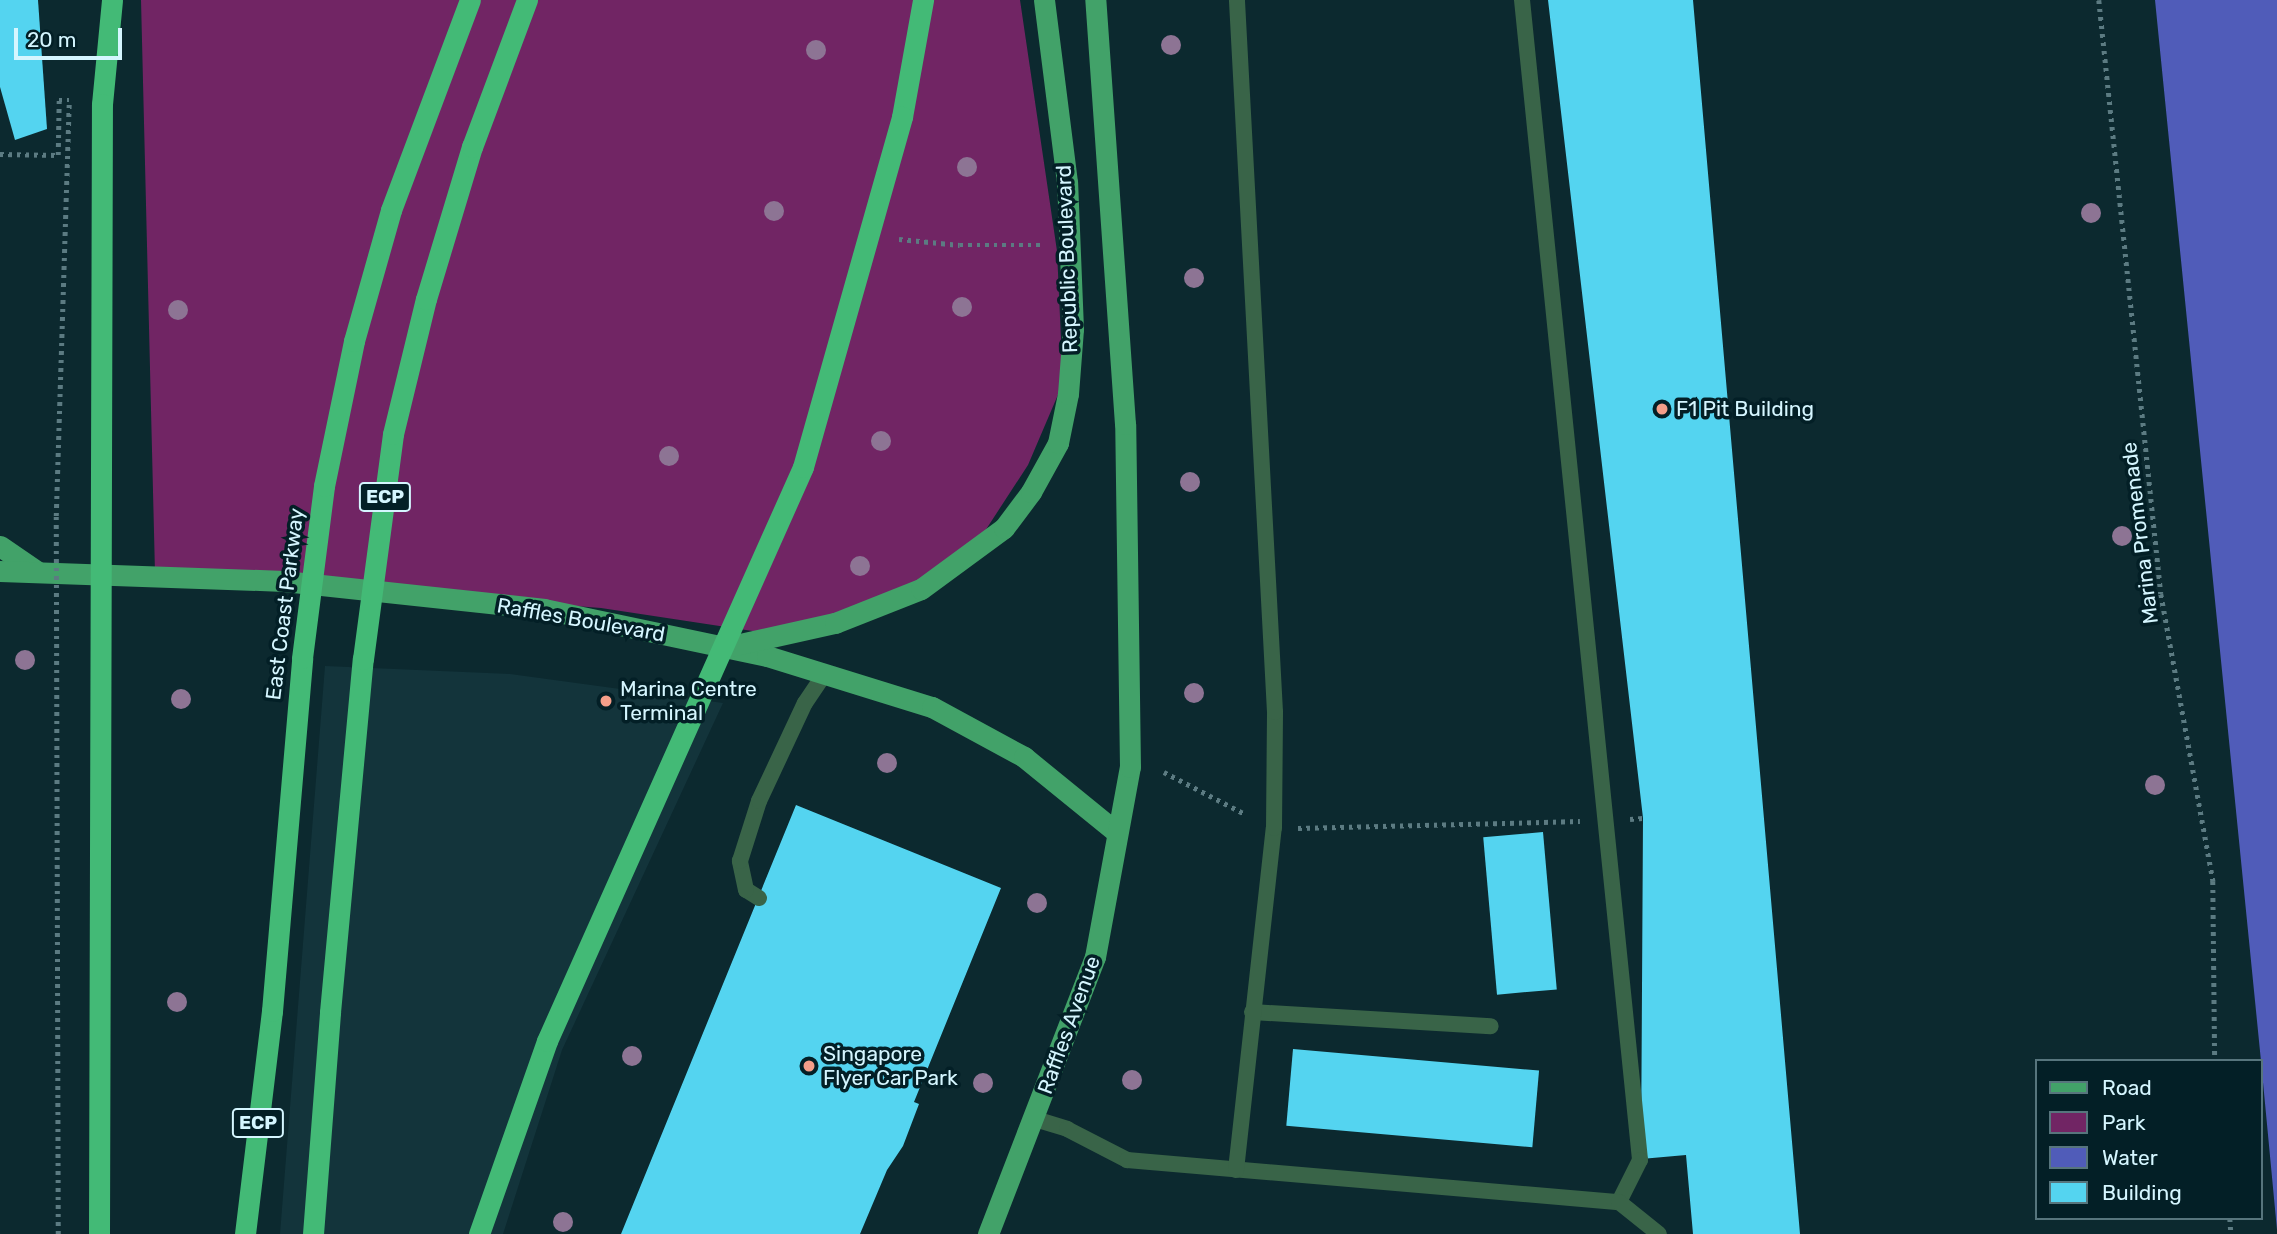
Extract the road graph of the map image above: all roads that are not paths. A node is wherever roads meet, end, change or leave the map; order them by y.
1 (112, 0) edge
2 (470, 0) edge
3 (527, 0) edge
4 (923, 0) edge
5 (1044, 0) edge
6 (1095, 0) edge
7 (1237, 0) edge
8 (1522, 0) edge
9 (0, 546) edge
10 (0, 571) edge
11 (38, 572) junction
12 (723, 648) junction
13 (824, 675) junction
14 (1130, 767) joint
15 (1115, 831) junction
16 (759, 898) dead end
17 (1252, 1012) junction
18 (1491, 1026) dead end
19 (1035, 1119) junction
20 (1236, 1170) junction
21 (1619, 1202) junction
22 (99, 1234) edge
23 (244, 1234) edge
24 (313, 1234) edge
25 (479, 1234) edge
26 (988, 1234) edge
27 (1659, 1234) edge

1 - 22 highway, bridge
2 - 23 highway, East Coast Parkway / ECP, bridge
3 - 24 highway, ECP, bridge
4 - 25 highway, bridge
5 - 12 main road, Republic Boulevard
6 - 14 main road, Republic Boulevard
7 - 17 lane
8 - 21 lane
9 - 11 main road
10 - 11 main road, Raffles Boulevard
11 - 12 main road, Raffles Boulevard
12 - 13 main road, Raffles Boulevard
13 - 15 main road, Raffles Boulevard
13 - 16 lane
14 - 15 main road, Raffles Avenue
15 - 19 main road, Raffles Avenue
17 - 18 lane
17 - 20 lane
19 - 20 lane
19 - 26 main road, Raffles Avenue
20 - 21 lane
21 - 27 lane

